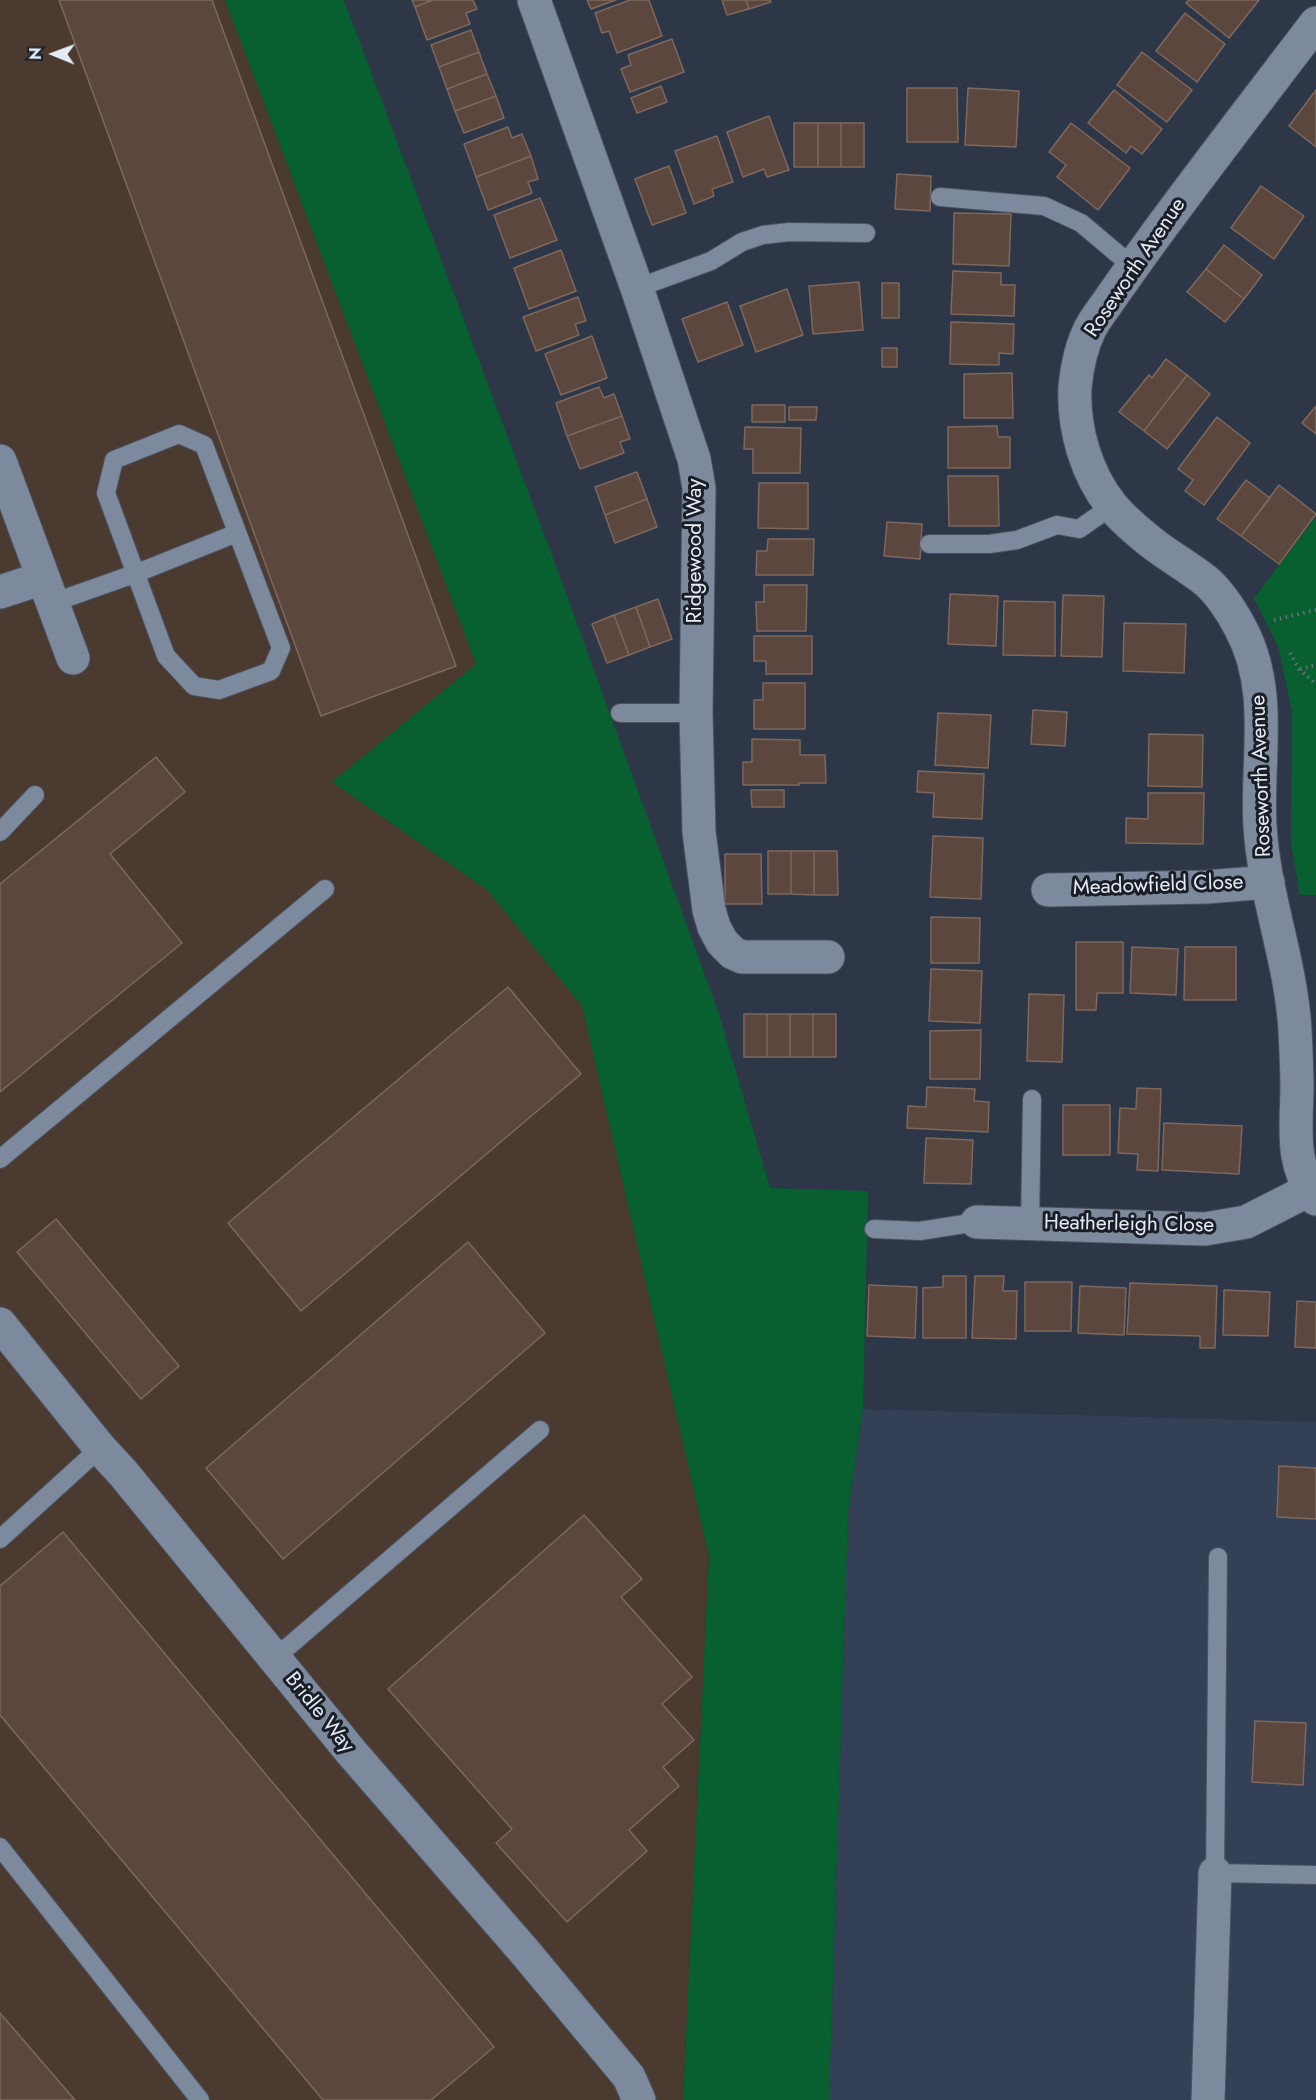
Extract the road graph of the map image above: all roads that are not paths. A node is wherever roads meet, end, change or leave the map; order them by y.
1 (534, 0) edge
2 (1311, 0) edge
3 (1316, 4) edge
4 (1316, 23) edge
5 (940, 197) dead end
6 (866, 233) dead end
7 (1132, 266) junction
8 (637, 288) junction
9 (0, 461) edge
10 (1112, 506) junction
11 (237, 533) junction
12 (929, 544) dead end
13 (137, 573) junction
14 (47, 591) junction
15 (0, 592) edge
16 (73, 658) dead end
17 (620, 713) dead end
18 (696, 713) junction
19 (35, 795) dead end
20 (0, 832) edge
21 (1268, 882) junction
22 (325, 889) dead end
23 (1048, 890) dead end
24 (828, 957) dead end
25 (1032, 1099) dead end
26 (0, 1159) edge
27 (1313, 1195) edge
28 (977, 1222) joint
29 (1030, 1224) junction
30 (874, 1229) dead end
31 (0, 1324) edge
32 (540, 1430) dead end
33 (100, 1448) junction
34 (0, 1539) edge
35 (1218, 1557) dead end
36 (274, 1658) junction
37 (0, 1847) edge
38 (1215, 1873) junction
39 (1316, 1875) edge
40 (200, 2100) edge
41 (639, 2100) edge
42 (1208, 2100) edge

1 - 8 street, Ridgewood Way
2 - 3 street
4 - 7 street, Roseworth Avenue
5 - 7 lane
6 - 8 lane
7 - 10 street, Roseworth Avenue
8 - 18 street, Ridgewood Way
9 - 14 street
10 - 12 lane
10 - 21 street, Roseworth Avenue
11 - 13 lane
11 - 13 lane
11 - 13 lane
13 - 14 lane
14 - 15 street
14 - 16 street
17 - 18 lane
18 - 24 street, Ridgewood Way
19 - 20 lane
21 - 23 street, Meadowfield Close
21 - 27 street, Roseworth Avenue
22 - 26 lane
25 - 29 lane
27 - 29 street, Heatherleigh Close
28 - 29 street, Heatherleigh Close
28 - 30 lane
31 - 33 street, Bridle Way
32 - 36 lane
33 - 34 lane
33 - 36 street, Bridle Way
35 - 38 lane
36 - 41 street, Bridle Way
37 - 40 lane
38 - 39 lane
38 - 42 street

